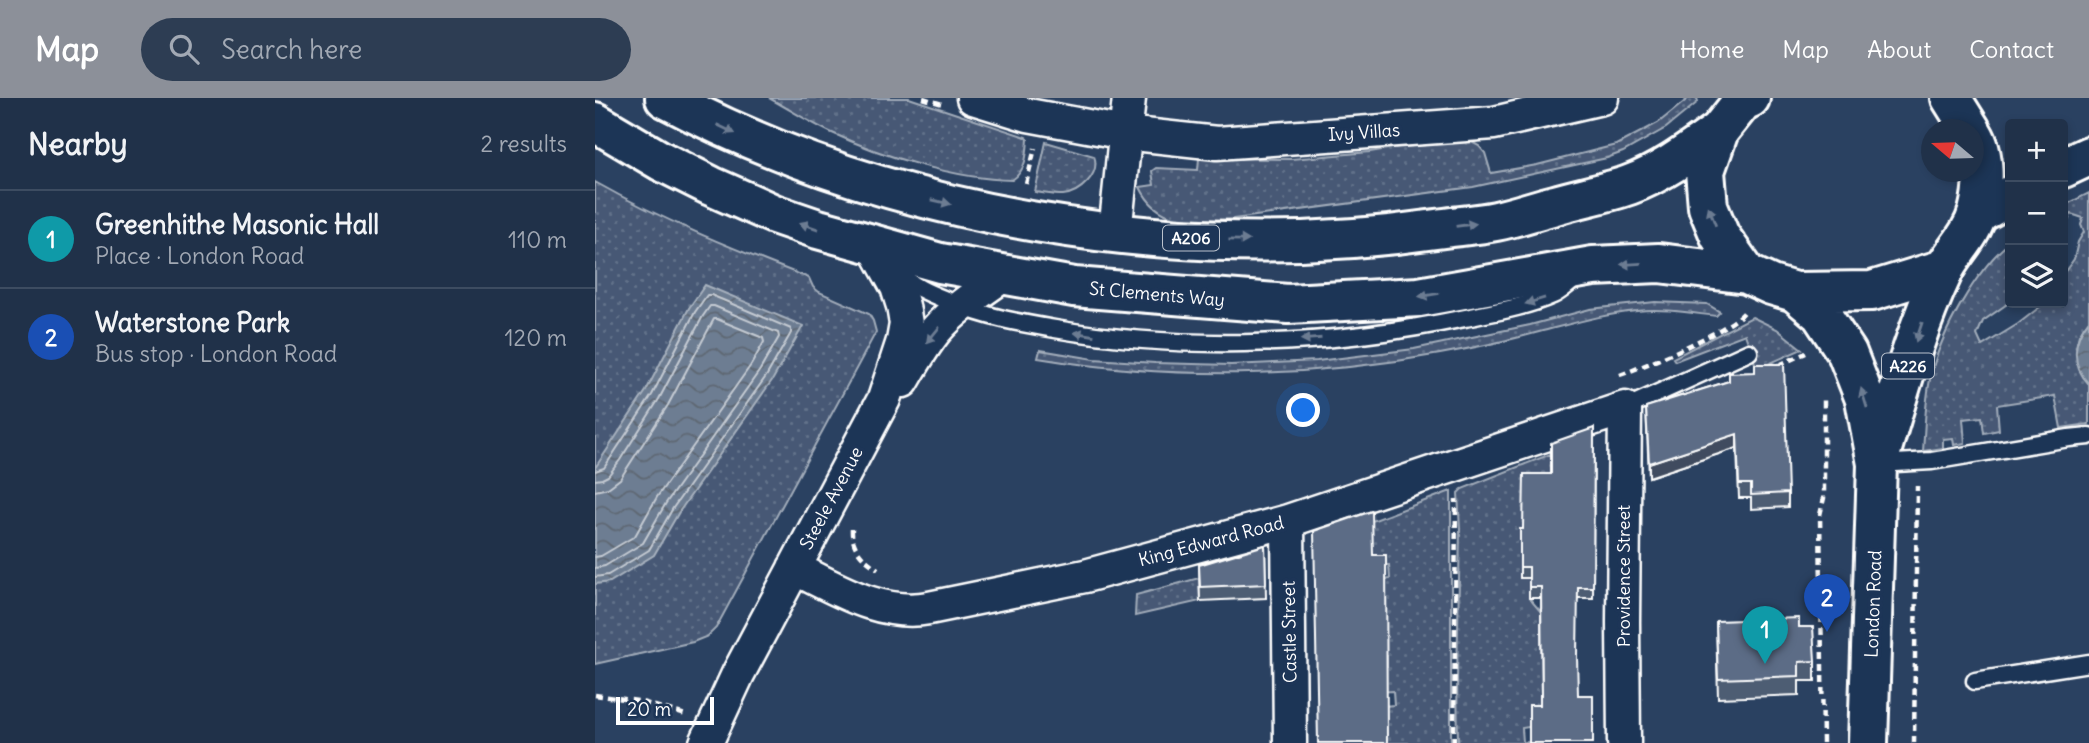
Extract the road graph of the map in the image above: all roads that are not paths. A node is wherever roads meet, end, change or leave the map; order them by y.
1 (665, 98) edge
2 (973, 98) edge
3 (1129, 98) edge
4 (1602, 98) edge
5 (1951, 98) edge
6 (1746, 99) edge
7 (1964, 119) edge
8 (595, 122) edge
9 (1719, 131) junction
10 (1125, 133) junction
11 (2089, 156) edge
12 (2068, 166) edge
13 (1984, 177) edge
14 (1994, 205) edge
15 (1115, 233) junction
16 (874, 246) junction
17 (1593, 266) junction
18 (1944, 269) junction
19 (1004, 275) junction
20 (1795, 292) junction
21 (1745, 300) junction
22 (961, 307) junction
23 (1749, 352) dead end
24 (884, 399) junction
25 (1625, 408) junction
26 (2089, 436) edge
27 (1877, 464) junction
28 (1288, 521) junction
29 (794, 568) junction
30 (2089, 663) edge
31 (1975, 681) dead end
32 (699, 730) edge
33 (1290, 743) edge
34 (1624, 743) edge
35 (1868, 743) edge

1 -> 15 main road, A206
2 - 10 street, Ivy Villas
3 - 10 street
4 - 10 street, Ivy Villas
5 - 7 main road, London Road
6 - 9 main road
16 -> 8 main road, St Clements Way
15 -> 9 main road, A206
21 -> 9 main road
10 - 15 street
11 - 12 main road
13 - 14 main road, London Road
14 - 18 main road, London Road
16 - 19 main road, St Clements Way
16 - 22 lane
16 - 24 street, Steele Avenue
17 -> 19 main road, St Clements Way
21 -> 17 main road, St Clements Way
17 -> 22 lane
18 - 20 main road
18 -> 27 main road, London Road / A226
19 - 22 street
20 - 21 main road, St Clements Way
27 -> 20 main road, London Road / A226
22 -> 24 street
23 - 25 lane
24 - 29 street, Steele Avenue
25 - 28 street, King Edward Road
25 - 34 street, Providence Street
26 - 27 lane
27 - 35 main road, London Road / A226
28 - 29 street, King Edward Road
28 - 33 street, Castle Street
29 - 32 street, Steele Avenue
30 - 31 lane

